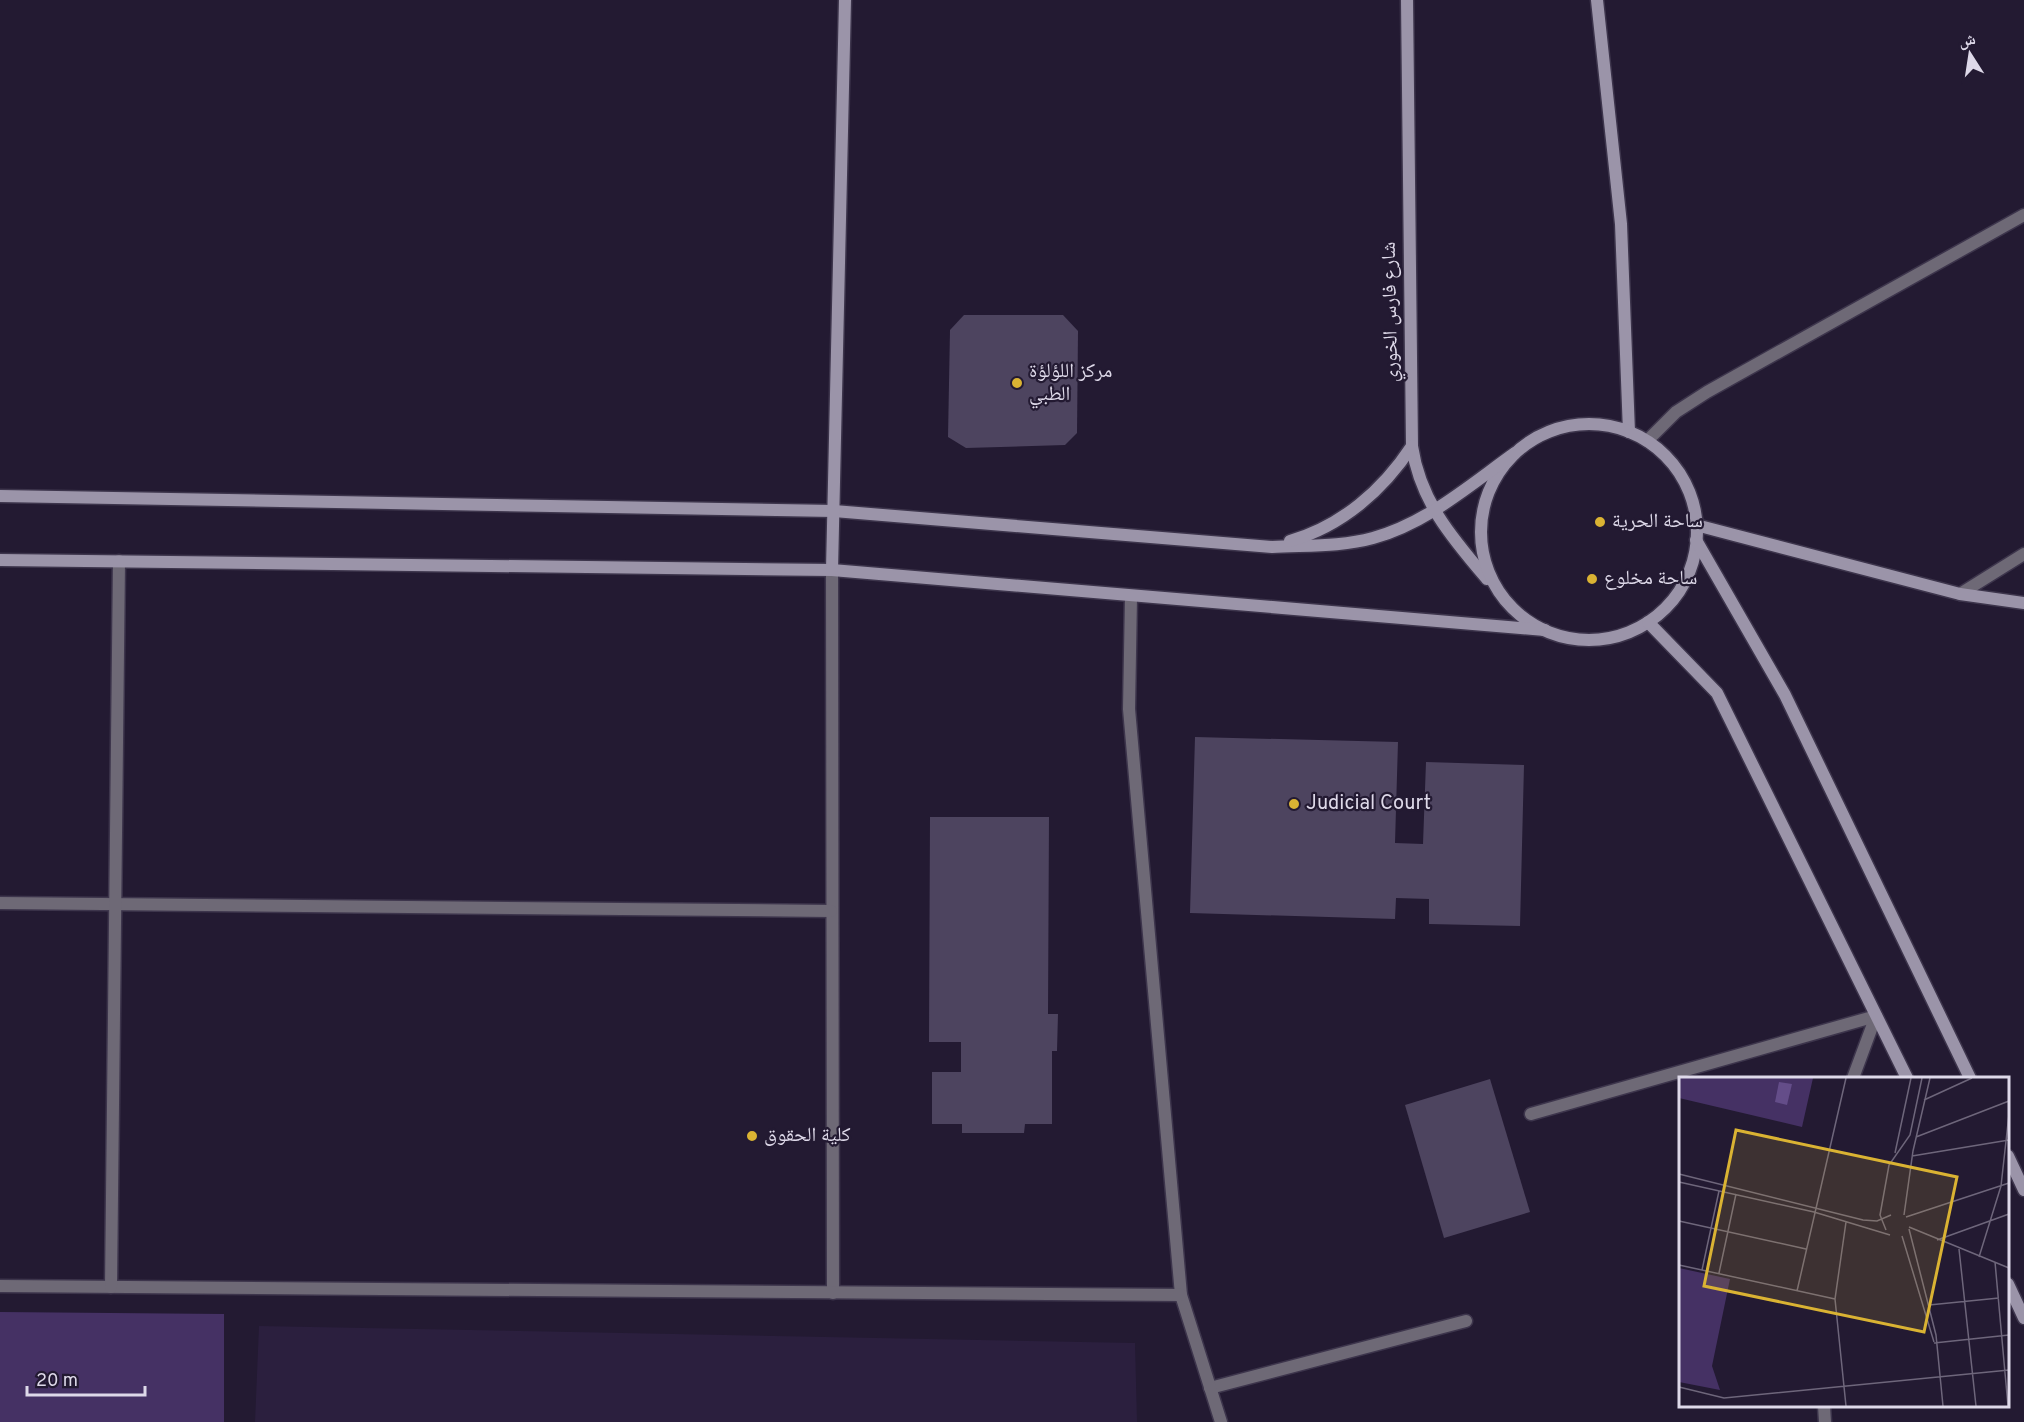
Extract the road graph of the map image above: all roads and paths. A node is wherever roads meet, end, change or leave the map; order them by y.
1 (845, 0) edge
2 (1407, 0) edge
3 (1597, 0) edge
4 (2024, 215) edge
5 (1629, 432) junction
6 (1647, 441) junction
7 (1412, 446) junction
8 (1515, 453) junction
9 (0, 496) edge
10 (834, 511) junction
11 (1434, 512) junction
12 (1696, 525) junction
13 (1696, 540) junction
14 (1272, 546) junction
15 (2024, 554) edge
16 (0, 560) edge
17 (119, 561) junction
18 (832, 570) junction
19 (1960, 594) junction
20 (1501, 595) junction
21 (1131, 597) junction
22 (2024, 603) edge
23 (1648, 622) junction
24 (1545, 630) junction
25 (0, 903) edge
26 (115, 904) junction
27 (831, 912) junction
28 (1876, 1016) junction
29 (1853, 1077) edge
30 (1906, 1077) edge
31 (1970, 1077) edge
32 (1531, 1114) dead end
33 (2019, 1169) edge
34 (2024, 1190) edge
35 (0, 1286) edge
36 (111, 1287) junction
37 (2009, 1288) edge
38 (833, 1293) junction
39 (1181, 1295) junction
40 (2024, 1318) edge
41 (1466, 1321) dead end
42 (1210, 1388) junction
43 (1824, 1407) edge
44 (1221, 1422) edge
45 (1825, 1422) edge

1 - 10 street
2 - 7 street, شارع فارس الخوري
3 - 5 street
4 - 6 street
5 - 6 street
5 - 8 street
6 - 12 street
7 - 11 street, شارع فارس الخوري
7 - 14 street
8 - 11 street
8 - 20 street
9 - 10 street
10 - 14 street
10 - 18 street
11 - 14 street
11 - 20 street, شارع فارس الخوري
12 - 13 street
12 - 19 street
13 - 23 street
13 - 31 street
15 - 19 street
16 - 17 street
17 - 18 street
17 - 26 street
18 - 21 street
18 - 27 street
19 - 22 street
20 - 24 street
21 - 24 street
21 - 39 street
23 - 24 street
23 - 28 street
25 - 26 street
26 - 27 street
26 - 36 street
27 - 38 street
28 - 29 street
28 - 30 street
28 - 32 street
33 - 34 street
35 - 36 street
36 - 38 street
37 - 40 street
38 - 39 street
39 - 42 street
41 - 42 street
42 - 44 street
43 - 45 street

